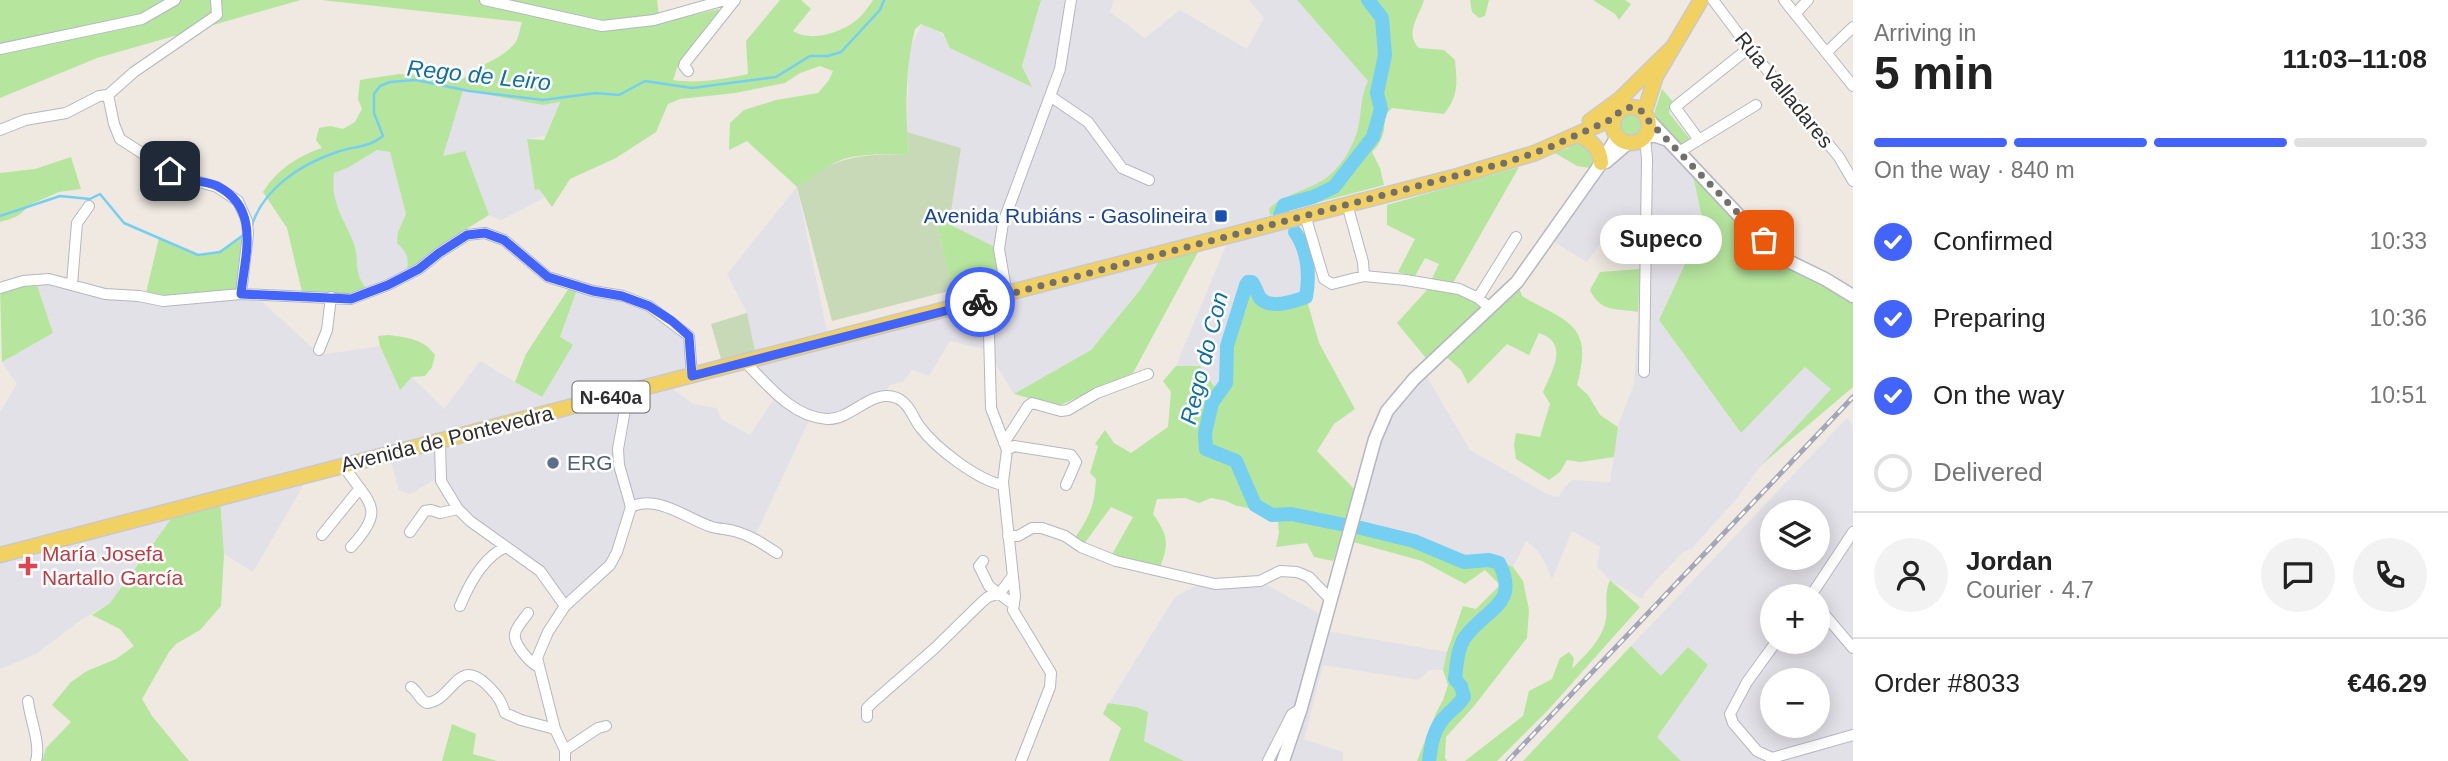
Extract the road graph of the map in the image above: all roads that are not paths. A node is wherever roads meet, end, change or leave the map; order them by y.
1 (175, 0) edge
2 (216, 0) edge
3 (485, 0) edge
4 (725, 0) edge
5 (735, 0) edge
6 (1071, 0) edge
7 (1701, 0) edge
8 (1713, 0) edge
9 (1784, 0) edge
10 (1808, 0) edge
11 (1795, 14) junction
12 (1853, 27) edge
13 (1672, 48) junction
14 (1749, 48) junction
15 (0, 49) edge
16 (1827, 52) junction
17 (688, 71) dead end
18 (1656, 76) junction
19 (1853, 86) edge
20 (108, 95) junction
21 (1050, 96) junction
22 (1756, 105) dead end
23 (1627, 107) junction
24 (1646, 116) junction
25 (1614, 118) junction
26 (0, 130) edge
27 (1645, 136) junction
28 (1583, 137) junction
29 (1567, 138) junction
30 (1620, 138) junction
31 (1699, 140) junction
32 (1668, 141) junction
33 (1679, 152) junction
34 (1599, 166) junction
35 (1149, 180) dead end
36 (1853, 181) edge
37 (1347, 204) junction
38 (89, 206) dead end
39 (1305, 215) junction
40 (1516, 237) dead end
41 (1364, 276) junction
42 (72, 284) junction
43 (0, 288) edge
44 (241, 294) junction
45 (1007, 295) junction
46 (1853, 296) edge
47 (331, 298) junction
48 (1478, 298) junction
49 (992, 299) junction
50 (1490, 308) junction
51 (319, 350) dead end
52 (745, 362) junction
53 (1644, 372) dead end
54 (1149, 374) dead end
55 (692, 376) junction
56 (628, 393) junction
57 (440, 441) junction
58 (1005, 446) junction
59 (344, 466) junction
60 (1003, 485) junction
61 (1066, 485) dead end
62 (361, 491) junction
63 (631, 507) junction
64 (458, 509) junction
65 (1853, 531) edge
66 (410, 532) dead end
67 (321, 535) dead end
68 (1007, 536) junction
69 (351, 547) dead end
70 (506, 547) junction
71 (776, 553) dead end
72 (0, 555) edge
73 (983, 561) dead end
74 (1012, 577) junction
75 (1818, 584) edge
76 (1000, 593) junction
77 (1331, 600) junction
78 (1014, 605) junction
79 (460, 606) dead end
80 (565, 606) junction
81 (528, 613) dead end
82 (1830, 621) edge
83 (1853, 648) edge
84 (1767, 654) edge
85 (539, 667) junction
86 (411, 687) dead end
87 (28, 701) dead end
88 (1301, 708) junction
89 (867, 717) dead end
90 (606, 726) dead end
91 (555, 729) junction
92 (1853, 735) edge
93 (565, 756) edge
94 (36, 761) edge
95 (1021, 761) edge
96 (1268, 761) edge
97 (1283, 761) edge

1 - 15 street
2 - 20 street
3 - 4 street
5 - 17 street
6 - 21 street
7 - 13 main road, N-640a
8 - 14 street, Rúa Valladares
9 - 11 street
10 - 11 street
11 - 16 street
12 - 16 street
13 - 18 main road, N-640a
13 - 29 main road, N-640a
14 - 31 street
14 - 36 street, Rúa Valladares
16 - 19 street
18 - 23 main road, N-640a
18 - 24 main road, N-640a
20 - 26 street
20 - 44 street
21 - 35 street
21 - 45 street
22 - 31 street
23 - 24 main road
23 - 25 main road, N-640a
24 - 27 main road, N-640a
24 - 32 main road
25 - 29 main road, N-640a
25 - 30 main road
27 - 30 main road, N-640a
27 - 32 main road
27 - 53 street
28 - 29 main road, N-640a
28 - 30 main road, N-640a
28 - 34 main road
29 - 37 main road, Avenida de Pontevedra / N-640a
30 - 34 main road
31 - 33 street
32 - 33 main road
33 - 46 main road
34 - 50 main road
37 - 39 main road, Avenida de Pontevedra / N-640a
37 - 41 street
38 - 42 street
39 - 41 street
39 - 45 main road, Avenida de Pontevedra / N-640a
40 - 48 street
41 - 48 street
42 - 43 street
42 - 44 street
44 - 47 street
45 - 49 main road, Avenida de Pontevedra / N-640a
47 - 51 street
47 - 55 street
48 - 50 street
49 - 52 main road, Avenida de Pontevedra / N-640a
49 - 58 street
50 - 77 main road
52 - 55 main road, Avenida de Pontevedra / N-640a
52 - 60 street
54 - 58 street
55 - 56 main road, Avenida de Pontevedra / N-640a
56 - 57 main road, Avenida de Pontevedra / N-640a
56 - 63 street
57 - 59 main road, Avenida de Pontevedra / N-640a
57 - 64 street
58 - 60 street
58 - 61 street
59 - 62 street
59 - 72 main road, Avenida de Pontevedra / N-640a
60 - 68 street
62 - 67 street
62 - 69 street
63 - 71 street
63 - 80 street
64 - 66 street
64 - 70 street
65 - 75 street
68 - 74 street
68 - 77 street
70 - 79 street
70 - 80 street
73 - 76 street
74 - 76 street
74 - 78 street
76 - 78 street
76 - 89 street
77 - 88 main road
78 - 95 street
80 - 85 street
81 - 85 street
82 - 83 street
84 - 92 street
85 - 91 street
86 - 91 street
87 - 94 street
88 - 96 street
88 - 97 main road
90 - 93 street
91 - 93 street

